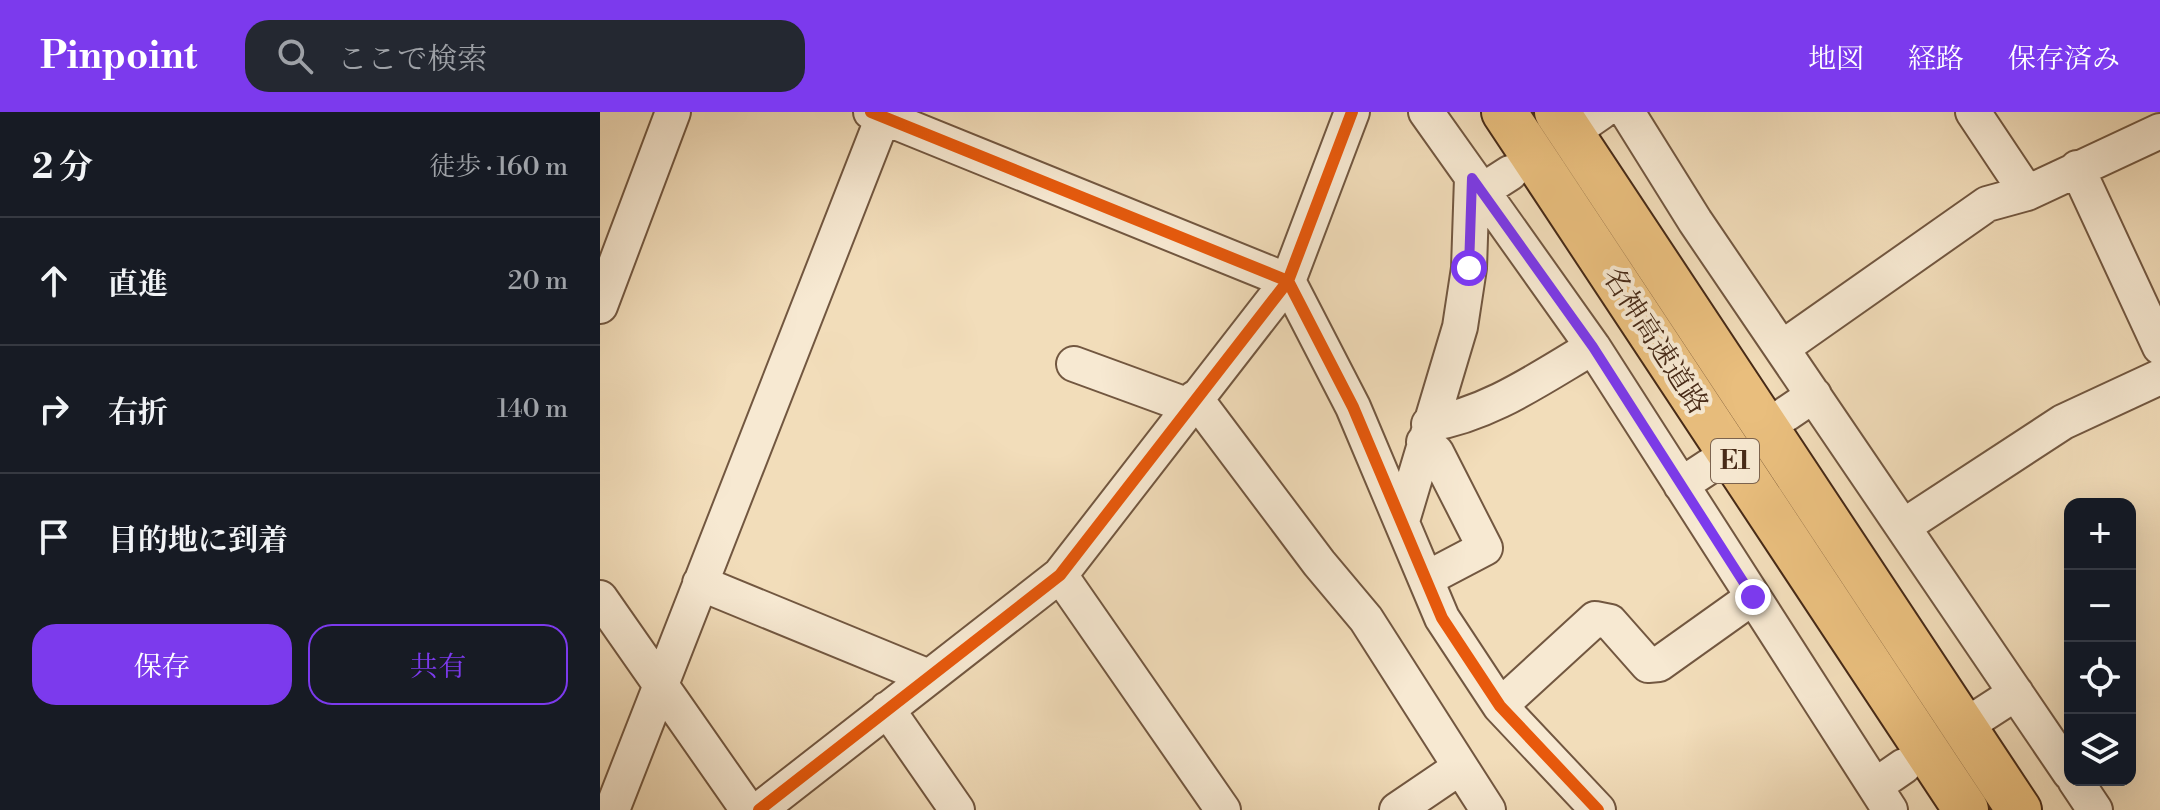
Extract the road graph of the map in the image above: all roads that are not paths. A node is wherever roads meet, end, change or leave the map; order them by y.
1 (673, 112) edge
2 (1352, 112) edge
3 (1426, 112) edge
4 (1504, 112) edge
5 (1627, 112) edge
6 (1973, 112) edge
7 (879, 113) edge
8 (1582, 115) edge
9 (2160, 131) edge
10 (2077, 168) junction
11 (1510, 173) dead end
12 (1477, 184) junction
13 (2027, 193) junction
14 (1288, 281) junction
15 (600, 306) edge
16 (1593, 347) junction
17 (1782, 348) junction
18 (1074, 364) dead end
19 (2158, 375) edge
20 (1192, 402) junction
21 (1427, 433) junction
22 (1710, 466) dead end
23 (1681, 485) junction
24 (1402, 521) junction
25 (1904, 526) junction
26 (1060, 575) junction
27 (1426, 579) junction
28 (700, 583) junction
29 (1753, 597) junction
30 (600, 598) edge
31 (929, 677) junction
32 (659, 684) junction
33 (2016, 693) junction
34 (1500, 706) junction
35 (887, 709) junction
36 (1982, 715) dead end
37 (2064, 764) edge
38 (1904, 766) dead end
39 (1459, 768) junction
40 (2079, 786) edge
41 (1882, 798) edge
42 (612, 810) edge
43 (748, 810) edge
44 (759, 810) edge
45 (957, 810) edge
46 (1223, 810) edge
47 (1397, 810) edge
48 (1488, 810) edge
49 (1598, 810) edge
50 (1966, 810) edge
51 (2019, 810) edge
52 (2095, 810) edge

1 - 15 street
2 - 14 street
3 - 12 street
4 - 50 highway, 名神高速道路 / E1
5 - 17 street
6 - 13 street
7 - 14 street
7 - 28 street
8 - 51 highway, 名神高速道路 / E1
9 - 10 street
10 - 13 street
10 - 19 street
11 - 12 street
12 - 16 street
12 - 21 street
13 - 17 street
14 - 20 street
14 - 24 street
16 - 21 street
16 - 23 street
17 - 25 street
18 - 20 street
19 - 25 street
20 - 26 street
20 - 39 street
21 - 24 street
21 - 27 street
22 - 23 street
23 - 29 street
24 - 27 street
25 - 33 street
26 - 31 street
26 - 46 street
27 - 34 street
28 - 31 street
28 - 32 street
29 - 34 street
29 - 41 street
30 - 32 street
31 - 35 street
32 - 42 street
32 - 43 street
33 - 36 street
33 - 37 street
34 - 49 street
35 - 44 street
35 - 45 street
38 - 41 street
39 - 47 street
39 - 48 street
40 - 52 street

